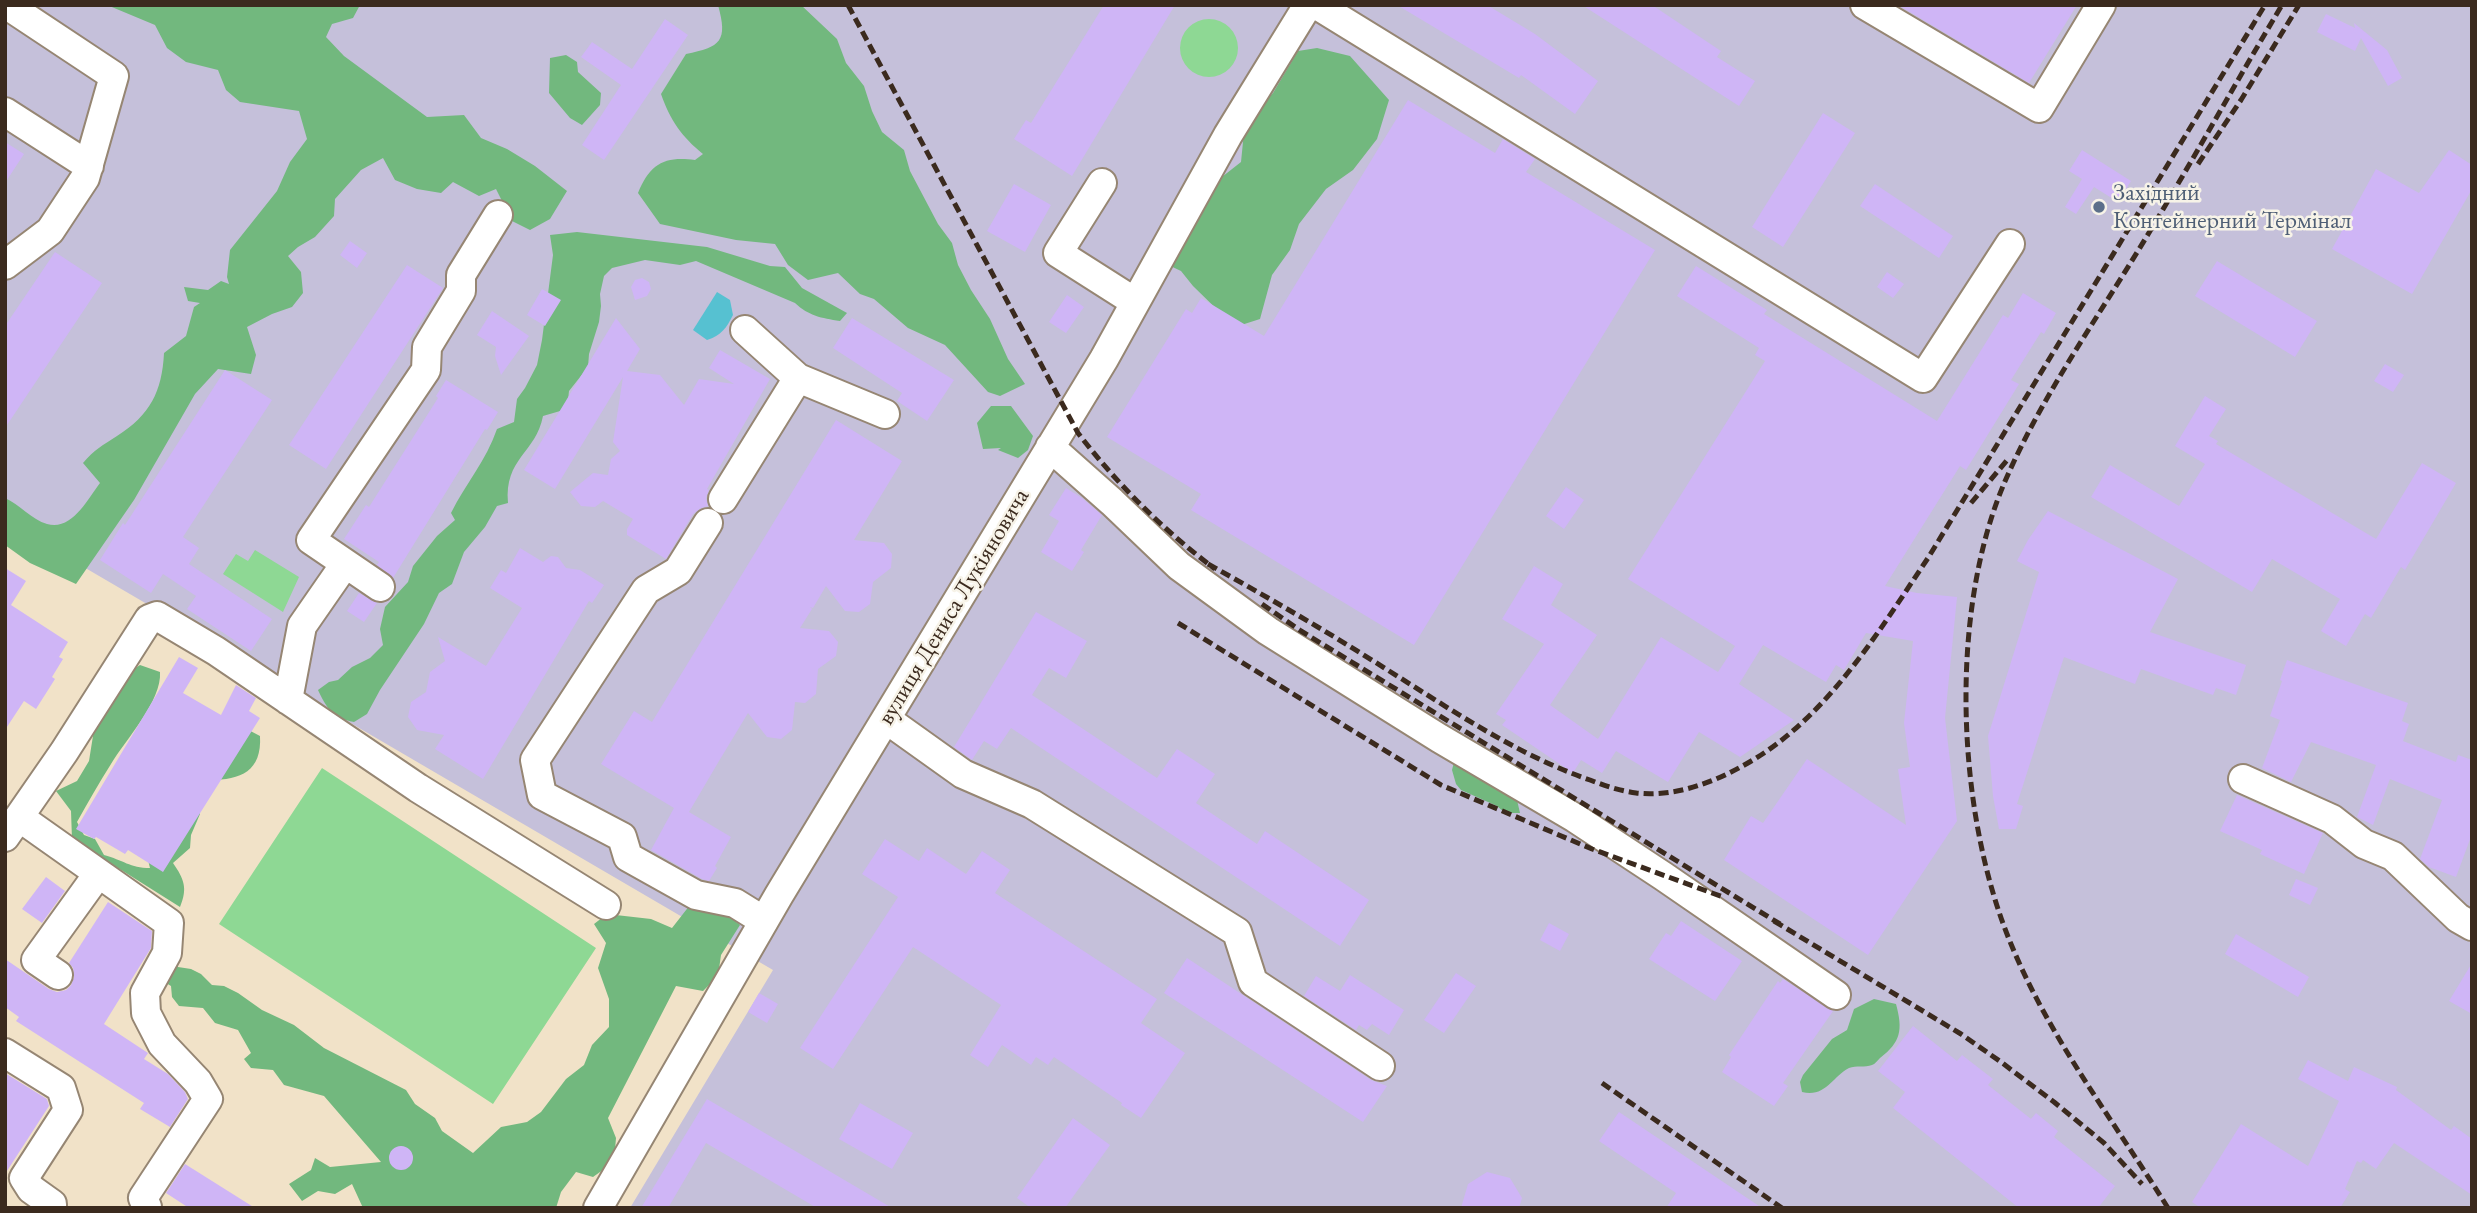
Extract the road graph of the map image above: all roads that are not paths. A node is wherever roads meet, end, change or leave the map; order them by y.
1 (8, 5) edge
2 (1308, 5) edge
3 (1317, 5) edge
4 (1865, 5) edge
5 (2101, 5) edge
6 (5, 112) edge
7 (89, 166) junction
8 (1102, 183) dead end
9 (498, 215) dead end
10 (2010, 244) dead end
11 (5, 265) edge
12 (1135, 302) junction
13 (745, 330) dead end
14 (798, 378) junction
15 (885, 414) dead end
16 (1051, 447) junction
17 (723, 499) dead end
18 (708, 523) dead end
19 (345, 564) junction
20 (380, 587) dead end
21 (288, 700) junction
22 (886, 719) junction
23 (2242, 779) dead end
24 (12, 827) edge
25 (98, 874) junction
26 (606, 905) dead end
27 (764, 921) junction
28 (2472, 926) edge
29 (58, 975) dead end
30 (1836, 995) dead end
31 (5, 1054) edge
32 (1380, 1066) dead end
33 (147, 1207) edge
34 (52, 1208) edge
35 (598, 1208) edge

1 - 7 street
2 - 12 street, вулиця Дениса Лукіяновича
3 - 10 street
4 - 5 street
6 - 7 street
7 - 11 street
8 - 12 street
9 - 19 street
12 - 16 street, вулиця Дениса Лукіяновича
13 - 14 street
14 - 15 street
14 - 17 street
16 - 22 street, вулиця Дениса Лукіяновича
16 - 30 street
18 - 27 street
19 - 20 street
19 - 21 street
21 - 24 street
21 - 26 street
22 - 27 street, вулиця Дениса Лукіяновича
22 - 32 street
23 - 28 street
24 - 25 street
25 - 29 street
25 - 33 street
27 - 35 street, вулиця Дениса Лукіяновича
31 - 34 street

